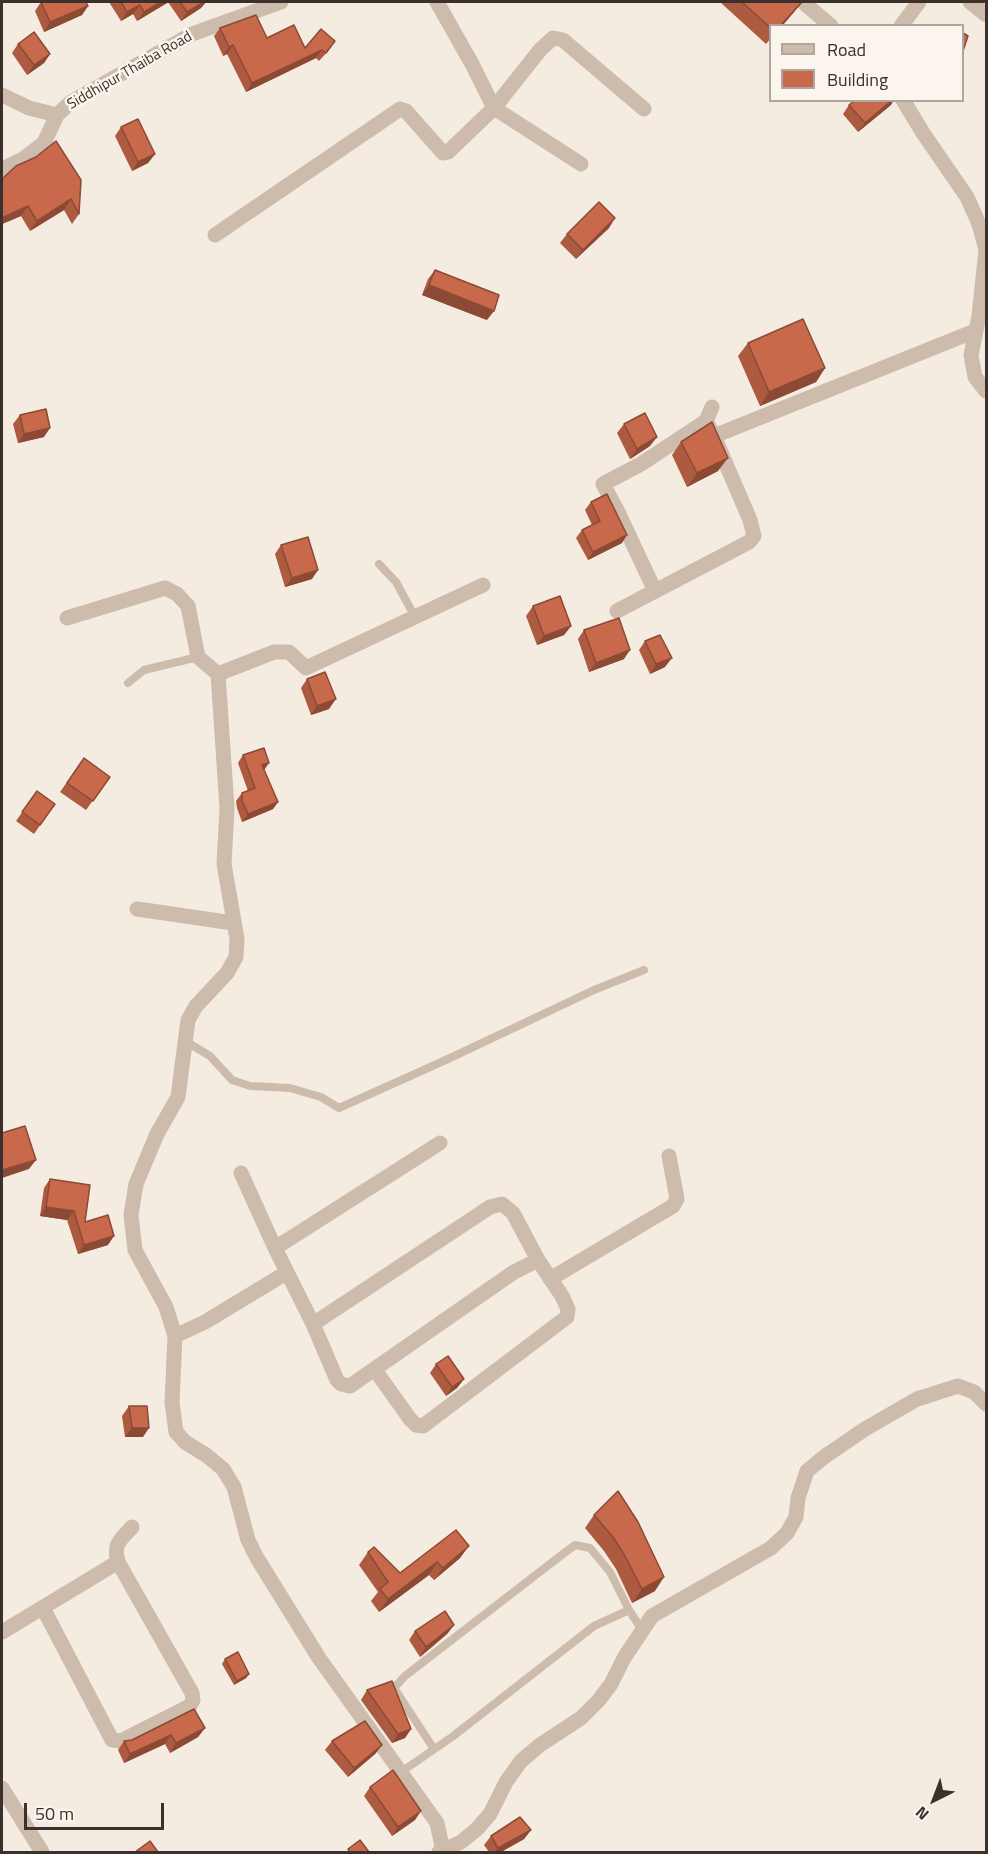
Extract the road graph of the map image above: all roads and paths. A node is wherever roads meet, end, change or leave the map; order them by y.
1 (281, 2) edge
2 (437, 2) edge
3 (803, 2) edge
4 (919, 2) edge
5 (970, 2) edge
6 (987, 15) edge
7 (829, 24) edge
8 (902, 24) edge
9 (2, 95) edge
10 (904, 102) edge
11 (494, 108) junction
12 (644, 109) dead end
13 (57, 115) junction
14 (581, 164) dead end
15 (2, 169) edge
16 (215, 235) dead end
17 (983, 302) edge
18 (975, 331) junction
19 (987, 391) edge
20 (714, 436) junction
21 (379, 564) dead end
22 (483, 585) dead end
23 (656, 591) junction
24 (617, 611) dead end
25 (416, 616) junction
26 (67, 618) dead end
27 (198, 657) junction
28 (218, 674) junction
29 (128, 683) dead end
30 (137, 909) dead end
31 (233, 923) junction
32 (644, 970) dead end
33 (185, 1041) junction
34 (440, 1143) dead end
35 (669, 1156) dead end
36 (241, 1173) dead end
37 (275, 1248) junction
38 (537, 1260) junction
39 (286, 1273) junction
40 (550, 1279) junction
41 (313, 1324) junction
42 (175, 1336) junction
43 (375, 1370) junction
44 (987, 1404) edge
45 (132, 1527) dead end
46 (118, 1562) junction
47 (43, 1608) junction
48 (629, 1610) junction
49 (642, 1630) junction
50 (2, 1632) edge
51 (434, 1749) junction
52 (401, 1772) junction
53 (2, 1788) edge
54 (42, 1852) edge
55 (441, 1852) edge

1 - 13 street, Siddhipur Thaiba Road
2 - 11 street
3 - 7 street
4 - 8 street
5 - 6 street
9 - 13 street
10 - 17 street
11 - 12 street
11 - 14 street
11 - 16 street
13 - 15 street, Siddhipur Thaiba Road
17 - 18 street
18 - 19 street
18 - 20 street
20 - 23 street
20 - 23 street
21 - 25 lane
22 - 25 street
23 - 24 street
25 - 28 street
26 - 27 street
27 - 28 street
27 - 29 lane
28 - 31 street
30 - 31 street
31 - 33 street
32 - 33 lane
33 - 42 street
34 - 37 street
35 - 40 street
36 - 37 street
37 - 39 street
38 - 40 street
38 - 41 street
38 - 43 street
39 - 41 street
39 - 42 street
40 - 43 street
41 - 43 street
42 - 52 street
44 - 49 street
45 - 46 street
46 - 47 street
46 - 47 street
47 - 50 street
48 - 49 lane
48 - 51 lane
48 - 51 lane
49 - 55 street
51 - 52 lane
52 - 55 street
53 - 54 street

